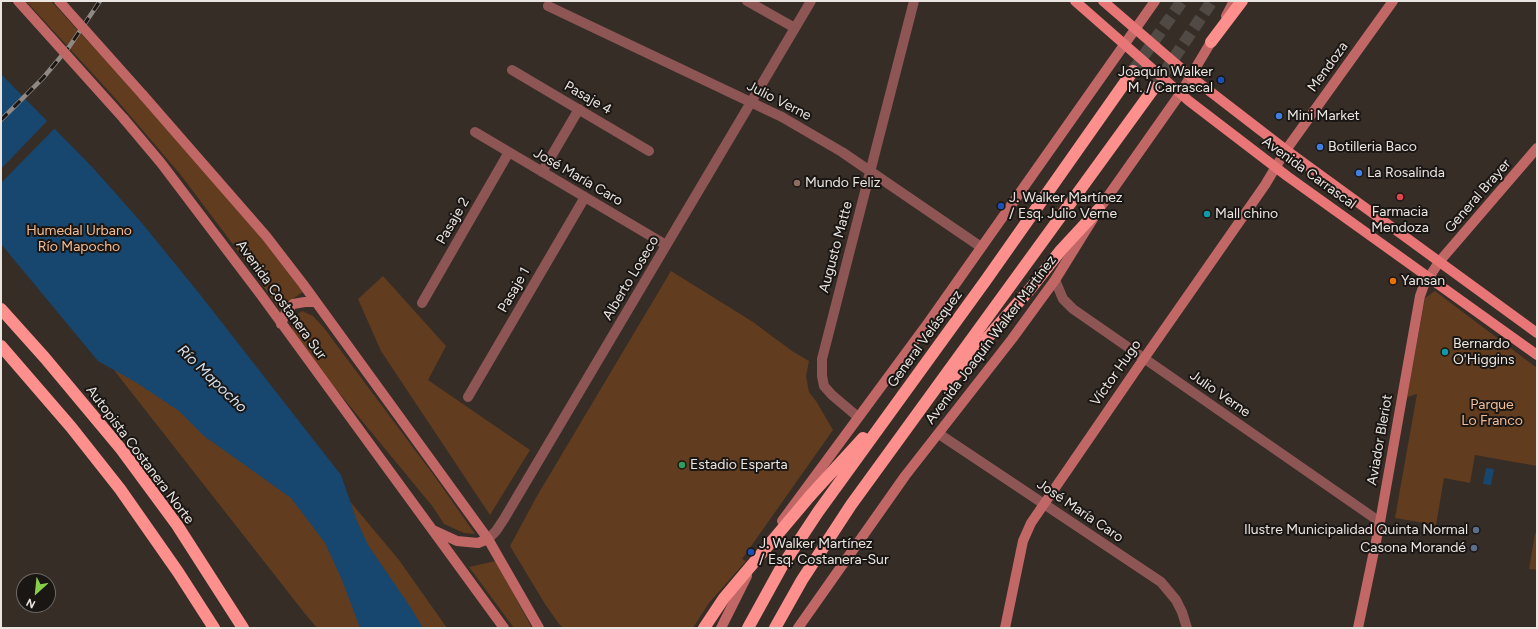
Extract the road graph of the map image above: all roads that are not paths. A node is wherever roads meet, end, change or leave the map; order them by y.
1 (18, 1) edge
2 (60, 1) edge
3 (747, 1) edge
4 (811, 1) edge
5 (914, 1) edge
6 (1076, 1) edge
7 (1103, 1) edge
8 (1155, 1) edge
9 (1234, 1) edge
10 (1242, 1) edge
11 (1392, 1) edge
12 (548, 6) dead end
13 (795, 28) junction
14 (1135, 29) junction
15 (1211, 42) junction
16 (1124, 45) junction
17 (512, 70) dead end
18 (1133, 71) tunnel mouth
19 (1190, 76) junction
20 (1154, 88) tunnel mouth
21 (1180, 94) junction
22 (751, 102) junction
23 (579, 109) junction
24 (475, 132) dead end
25 (1537, 148) edge
26 (1286, 150) junction
27 (649, 151) dead end
28 (509, 152) junction
29 (1277, 168) junction
30 (542, 172) junction
31 (871, 172) junction
32 (585, 197) junction
33 (1099, 209) junction
34 (666, 245) junction
35 (981, 247) junction
36 (1439, 262) junction
37 (1429, 277) junction
38 (1055, 280) junction
39 (316, 302) junction
40 (422, 303) dead end
41 (1, 309) edge
42 (281, 324) junction
43 (1537, 333) edge
44 (1, 346) edge
45 (1537, 355) edge
46 (1144, 358) junction
47 (905, 393) junction
48 (468, 397) dead end
49 (858, 417) junction
50 (939, 434) junction
51 (891, 448) junction
52 (1043, 503) junction
53 (1380, 522) junction
54 (432, 529) junction
55 (488, 540) junction
56 (214, 628) edge
57 (243, 628) edge
58 (504, 628) edge
59 (540, 628) edge
60 (704, 628) edge
61 (721, 628) edge
62 (748, 628) edge
63 (775, 628) edge
64 (798, 628) edge
65 (1006, 628) edge
66 (1187, 628) edge
67 (1358, 628) edge

1 - 42 main road, Avenida Costanera Sur, bridge
2 - 39 main road, Avenida Costanera Sur, bridge
3 - 13 street
4 - 13 street, Alberto Loseco
5 - 31 street, Augusto Matte
6 - 16 main road, Avenida Carrascal
7 - 14 main road, Avenida Carrascal
8 - 14 main road
9 - 15 main road, Avenida Joaquín Walker Martínez
10 - 15 highway
11 - 26 main road, Mendoza
12 - 22 street, Julio Verne
13 - 22 street, Alberto Loseco
14 - 16 main road
14 - 19 main road, Avenida Carrascal
15 - 19 main road, Avenida Joaquín Walker Martínez
16 - 21 main road, Avenida Carrascal
16 - 35 main road
17 - 23 street, Pasaje 4
18 - 47 highway, General Velásquez
19 - 21 main road, Avenida Joaquín Walker Martínez
19 - 26 main road, Avenida Carrascal
20 - 51 highway
21 - 29 main road, Avenida Carrascal
21 - 33 main road, Avenida Joaquín Walker Martínez
22 - 31 street, Julio Verne
22 - 34 street, Alberto Loseco
23 - 27 street, Pasaje 4
23 - 30 street
24 - 28 street, José María Caro
25 - 36 main road, General Brayer
26 - 29 main road, Víctor Hugo
26 - 36 main road, Avenida Carrascal
28 - 30 street, José María Caro
28 - 40 street, Pasaje 2
29 - 37 main road, Avenida Carrascal
29 - 46 main road, Víctor Hugo
30 - 32 street, José María Caro
31 - 35 street, Julio Verne
31 - 49 street, Augusto Matte
32 - 34 street, José María Caro
32 - 48 street, Pasaje 1
33 - 38 main road, Avenida Joaquín Walker Martínez
33 - 51 highway
34 - 55 street, Alberto Loseco
35 - 49 main road
36 - 37 main road, Aviador Bleriot
36 - 43 main road, Avenida Carrascal
37 - 45 main road, Avenida Carrascal
37 - 53 main road, Aviador Bleriot
38 - 46 street, Julio Verne
38 - 50 main road, Avenida Joaquín Walker Martínez
39 - 42 main road
39 - 55 main road, Avenida Costanera Sur
41 - 57 highway, Autopista Costanera Norte
42 - 54 main road, Avenida Costanera Sur
44 - 56 highway
46 - 52 main road, Víctor Hugo
46 - 53 street, Julio Verne
47 - 60 highway, bridge
47 - 62 highway, General Velásquez
49 - 61 main road
50 - 52 street, José María Caro
50 - 64 main road, Avenida Joaquín Walker Martínez
51 - 63 highway
52 - 65 main road, Víctor Hugo
52 - 66 street, José María Caro
53 - 67 main road, Aviador Bleriot
54 - 55 main road
54 - 58 main road, Avenida Costanera Sur
55 - 59 main road, Avenida Costanera Sur

